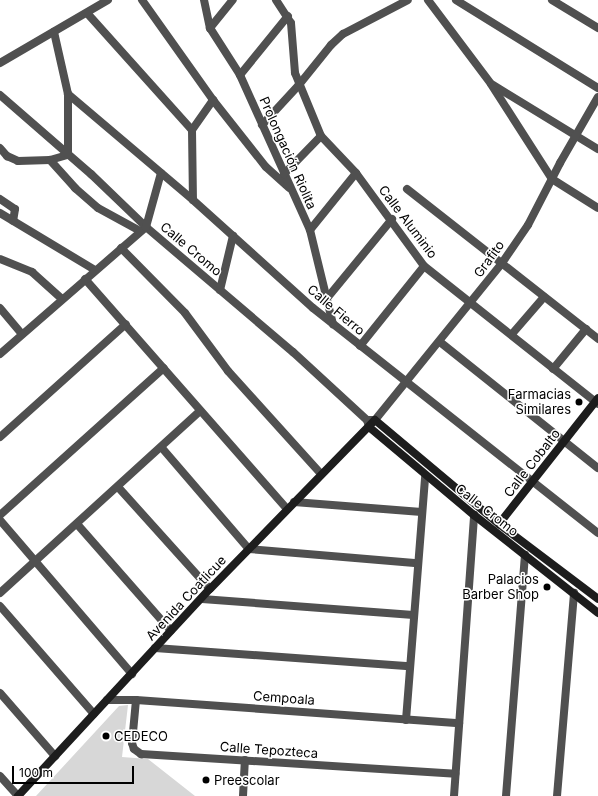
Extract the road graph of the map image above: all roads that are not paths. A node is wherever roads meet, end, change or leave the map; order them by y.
1 (108, 0) edge
2 (142, 0) edge
3 (204, 0) edge
4 (233, 0) edge
5 (276, 0) edge
6 (408, 0) edge
7 (428, 0) edge
8 (456, 0) edge
9 (552, 0) edge
10 (87, 13) junction
11 (288, 16) junction
12 (210, 28) junction
13 (598, 28) edge
14 (54, 32) junction
15 (0, 63) edge
16 (240, 75) junction
17 (491, 84) junction
18 (298, 86) junction
19 (598, 88) edge
20 (68, 94) junction
21 (0, 95) edge
22 (598, 97) edge
23 (213, 100) junction
24 (262, 125) junction
25 (192, 130) junction
26 (575, 135) junction
27 (321, 136) junction
28 (0, 148) edge
29 (598, 148) edge
30 (68, 155) junction
31 (50, 160) junction
32 (161, 173) junction
33 (356, 173) junction
34 (284, 174) junction
35 (552, 179) junction
36 (407, 188) dead end
37 (292, 189) junction
38 (0, 199) edge
39 (193, 200) junction
40 (598, 208) edge
41 (0, 213) edge
42 (392, 219) junction
43 (13, 221) junction
44 (143, 229) junction
45 (310, 230) junction
46 (233, 236) junction
47 (121, 248) junction
48 (0, 259) edge
49 (502, 263) junction
50 (424, 266) junction
51 (95, 270) junction
52 (85, 279) junction
53 (220, 290) junction
54 (328, 297) junction
55 (544, 297) junction
56 (62, 299) junction
57 (471, 304) junction
58 (0, 308) edge
59 (126, 324) junction
60 (333, 324) junction
61 (586, 330) junction
62 (22, 334) junction
63 (512, 334) junction
64 (598, 339) edge
65 (440, 342) junction
66 (360, 346) junction
67 (0, 354) edge
68 (164, 368) junction
69 (553, 369) junction
70 (407, 382) junction
71 (597, 401) edge
72 (200, 411) junction
73 (370, 422) junction
74 (0, 437) edge
75 (564, 441) junction
76 (162, 448) junction
77 (598, 468) edge
78 (322, 474) junction
79 (426, 476) junction
80 (533, 481) junction
81 (118, 487) junction
82 (294, 502) junction
83 (287, 509) junction
84 (422, 512) junction
85 (0, 515) edge
86 (474, 515) junction
87 (0, 520) edge
88 (77, 524) junction
89 (499, 524) junction
90 (598, 533) edge
91 (249, 549) junction
92 (525, 555) junction
93 (34, 561) junction
94 (417, 563) junction
95 (210, 589) junction
96 (0, 593) edge
97 (574, 593) junction
98 (202, 599) junction
99 (598, 599) edge
100 (0, 606) edge
101 (598, 612) edge
102 (413, 615) junction
103 (171, 631) junction
104 (155, 648) junction
105 (409, 666) junction
106 (132, 674) junction
107 (0, 693) edge
108 (107, 700) junction
109 (136, 700) junction
110 (94, 714) junction
111 (406, 720) junction
112 (459, 723) junction
113 (55, 756) junction
114 (245, 760) junction
115 (455, 774) junction
116 (0, 776) edge
117 (18, 796) edge
118 (243, 796) edge
119 (454, 796) edge
120 (506, 796) edge
121 (557, 796) edge

1 - 10 street
2 - 23 street
3 - 12 street, Prolongación Riolita
4 - 12 street
5 - 11 street, Calle Aluminio
6 - 18 street
7 - 17 street
8 - 19 street
9 - 13 street
10 - 14 street
10 - 25 street
11 - 16 street
11 - 18 street, Calle Aluminio
12 - 16 street, Prolongación Riolita
14 - 15 street
14 - 20 street
16 - 24 street, Prolongación Riolita
17 - 26 street
17 - 35 street
18 - 24 street
18 - 27 street, Calle Aluminio
20 - 30 street
20 - 32 street, Calle Fierro
21 - 30 street, Calle Cromo
22 - 26 street, Grafito
23 - 25 street
23 - 37 street
24 - 34 street, Prolongación Riolita
25 - 39 street
26 - 29 street
26 - 35 street, Grafito
27 - 33 street, Calle Aluminio
27 - 34 street
28 - 31 street
30 - 31 street
30 - 44 street, Calle Cromo
31 - 44 street
32 - 39 street, Calle Fierro
32 - 44 street
33 - 42 street, Calle Aluminio
33 - 45 street
34 - 37 street, Prolongación Riolita
35 - 40 street
35 - 49 street, Grafito
36 - 49 street
37 - 45 street, Prolongación Riolita
38 - 43 street
39 - 46 street, Calle Fierro
41 - 43 street
42 - 50 street, Calle Aluminio
42 - 54 street
43 - 51 street
44 - 47 street
44 - 53 street, Calle Cromo
45 - 54 street, Prolongación Riolita
46 - 53 street
46 - 60 street, Calle Fierro
47 - 51 street
47 - 78 street
48 - 56 street
49 - 55 street
49 - 57 street, Grafito
50 - 57 street, Calle Aluminio
50 - 66 street
51 - 52 street
52 - 56 street
52 - 59 street
53 - 73 street, Calle Cromo
54 - 60 street, Prolongación Riolita
55 - 61 street
55 - 63 street
56 - 62 street
57 - 63 street, Calle Aluminio
57 - 65 street, Grafito
58 - 62 street
59 - 68 street
59 - 74 street
60 - 66 street, Calle Fierro
61 - 64 street
61 - 69 street
62 - 67 street
63 - 69 street, Calle Aluminio
65 - 70 street, Grafito
65 - 75 street
66 - 70 street, Calle Fierro
68 - 72 street
68 - 85 street
69 - 71 street, Calle Aluminio
70 - 73 street, Grafito
70 - 80 street, Calle Fierro
71 - 75 street, Calle Cobalto
72 - 76 street
72 - 83 street
73 - 78 street, Avenida Coatlicue
73 - 79 street, Calle Cromo
73 - 89 street, Calle Cromo
75 - 77 street
75 - 80 street, Calle Cobalto
76 - 81 street
76 - 91 street
78 - 82 street, Avenida Coatlicue
79 - 84 street
79 - 86 street, Calle Cromo
80 - 89 street, Calle Cobalto
80 - 90 street, Calle Fierro
81 - 88 street
81 - 95 street
82 - 83 street, Avenida Coatlicue
82 - 84 street
83 - 91 street, Avenida Coatlicue
84 - 94 street
86 - 92 street, Calle Cromo
86 - 112 street
87 - 93 street
88 - 93 street
88 - 103 street
89 - 99 street, Calle Cromo
91 - 94 street
91 - 95 street, Avenida Coatlicue
92 - 97 street, Calle Cromo
92 - 120 street
93 - 96 street
93 - 106 street
94 - 102 street
95 - 98 street, Avenida Coatlicue
97 - 101 street, Calle Cromo
97 - 121 street
98 - 102 street
98 - 103 street, Avenida Coatlicue
100 - 110 street
102 - 105 street
103 - 104 street, Avenida Coatlicue
104 - 105 street
104 - 106 street, Avenida Coatlicue
105 - 111 street
106 - 108 street, Avenida Coatlicue
107 - 113 street
108 - 109 street, Cempoala
108 - 110 street, Avenida Coatlicue
109 - 111 street, Cempoala
109 - 114 street, Calle Tepozteca
110 - 113 street, Avenida Coatlicue
111 - 112 street, Cempoala
112 - 115 street
113 - 117 street, Avenida Coatlicue
114 - 115 street, Calle Tepozteca
114 - 118 street
115 - 119 street
116 - 117 street

